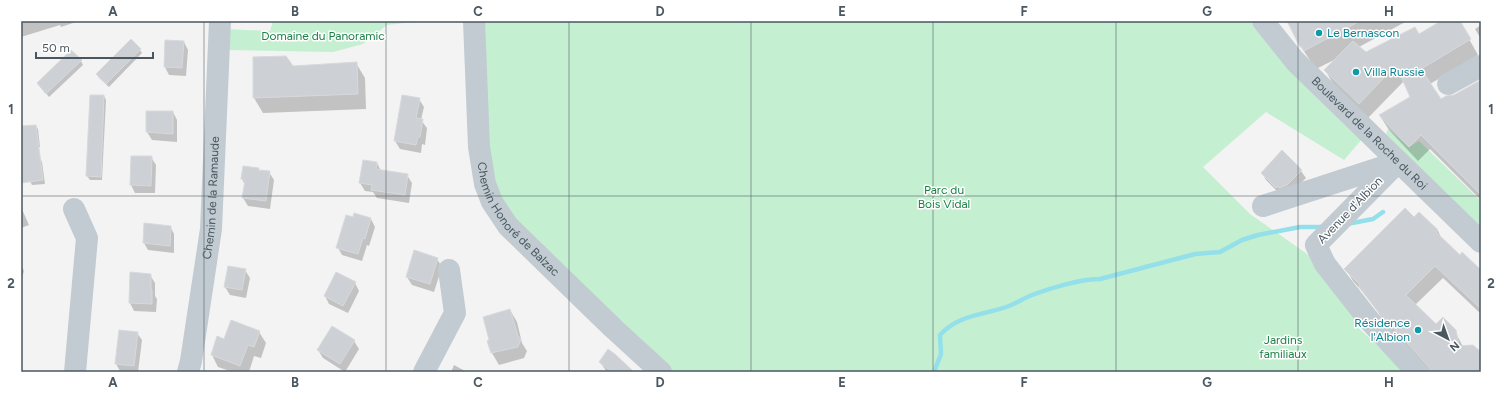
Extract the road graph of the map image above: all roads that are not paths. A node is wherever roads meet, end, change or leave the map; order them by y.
1 (220, 21) edge
2 (474, 21) edge
3 (1263, 21) edge
4 (1481, 66) edge
5 (1448, 84) dead end
6 (1398, 162) junction
7 (1263, 206) dead end
8 (74, 210) dead end
9 (1481, 242) edge
10 (449, 270) dead end
11 (75, 372) edge
12 (188, 372) edge
13 (424, 372) edge
14 (661, 372) edge
15 (1417, 372) edge

1 - 12 street, Chemin de la Ramaude
2 - 14 street, Chemin Honoré de Balzac
3 - 6 street, Boulevard de la Roche du Roi
4 - 5 street
6 - 7 street
6 - 9 street, Boulevard de la Roche du Roi
6 - 15 street, Avenue d'Albion
8 - 11 street
10 - 13 street

